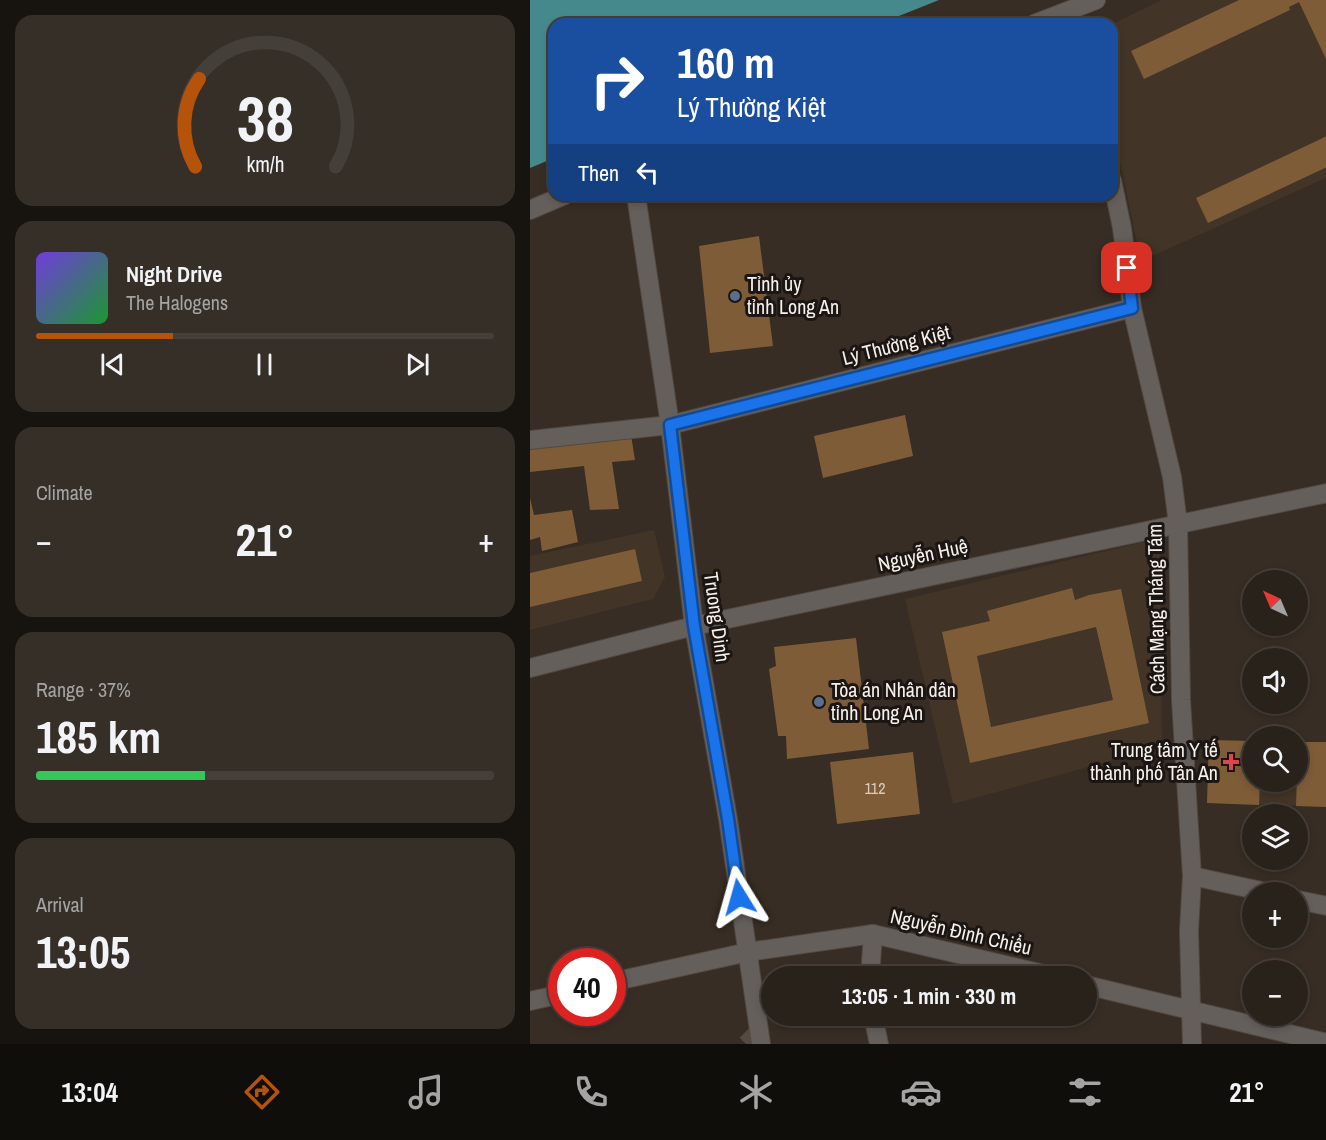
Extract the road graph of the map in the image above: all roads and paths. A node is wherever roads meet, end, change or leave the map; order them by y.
1 (1096, 0) edge
2 (1067, 18) edge
3 (551, 201) edge
4 (637, 201) edge
5 (1116, 201) edge
6 (530, 210) edge
7 (1132, 308) junction
8 (670, 425) junction
9 (530, 440) edge
10 (1326, 493) edge
11 (1178, 524) junction
12 (694, 626) junction
13 (530, 668) edge
14 (1192, 876) junction
15 (1242, 887) edge
16 (1308, 902) edge
17 (1326, 906) edge
18 (872, 934) junction
19 (748, 952) junction
20 (870, 966) edge
21 (1009, 966) edge
22 (626, 979) edge
23 (1097, 988) edge
24 (548, 997) edge
25 (530, 1001) edge
26 (1191, 1010) junction
27 (876, 1026) edge
28 (1326, 1043) edge
29 (761, 1044) edge
30 (879, 1044) edge
31 (1192, 1044) edge

1 - 2 street
3 - 6 street
4 - 8 street, Truong Dinh
5 - 7 street, Cách Mạng Tháng Tám
7 - 8 street, Lý Thường Kiệt
7 - 11 street, Cách Mạng Tháng Tám
8 - 9 street, Lý Thường Kiệt
8 - 12 street, Truong Dinh
10 - 11 street, Nguyễn Huệ
11 - 12 street, Nguyễn Huệ
11 - 14 street, Cách Mạng Tháng Tám
12 - 13 street, Nguyễn Huệ
12 - 19 street, Truong Dinh
14 - 15 street
14 - 26 street, Cách Mạng Tháng Tám
16 - 17 street
18 - 19 street, Nguyễn Đình Chiểu
18 - 20 street
18 - 21 street, Nguyễn Đình Chiểu
19 - 22 street, Nguyễn Đình Chiểu
19 - 29 street, Truong Dinh
23 - 26 street
24 - 25 street
26 - 28 street
26 - 31 street, Cách Mạng Tháng Tám
27 - 30 street

